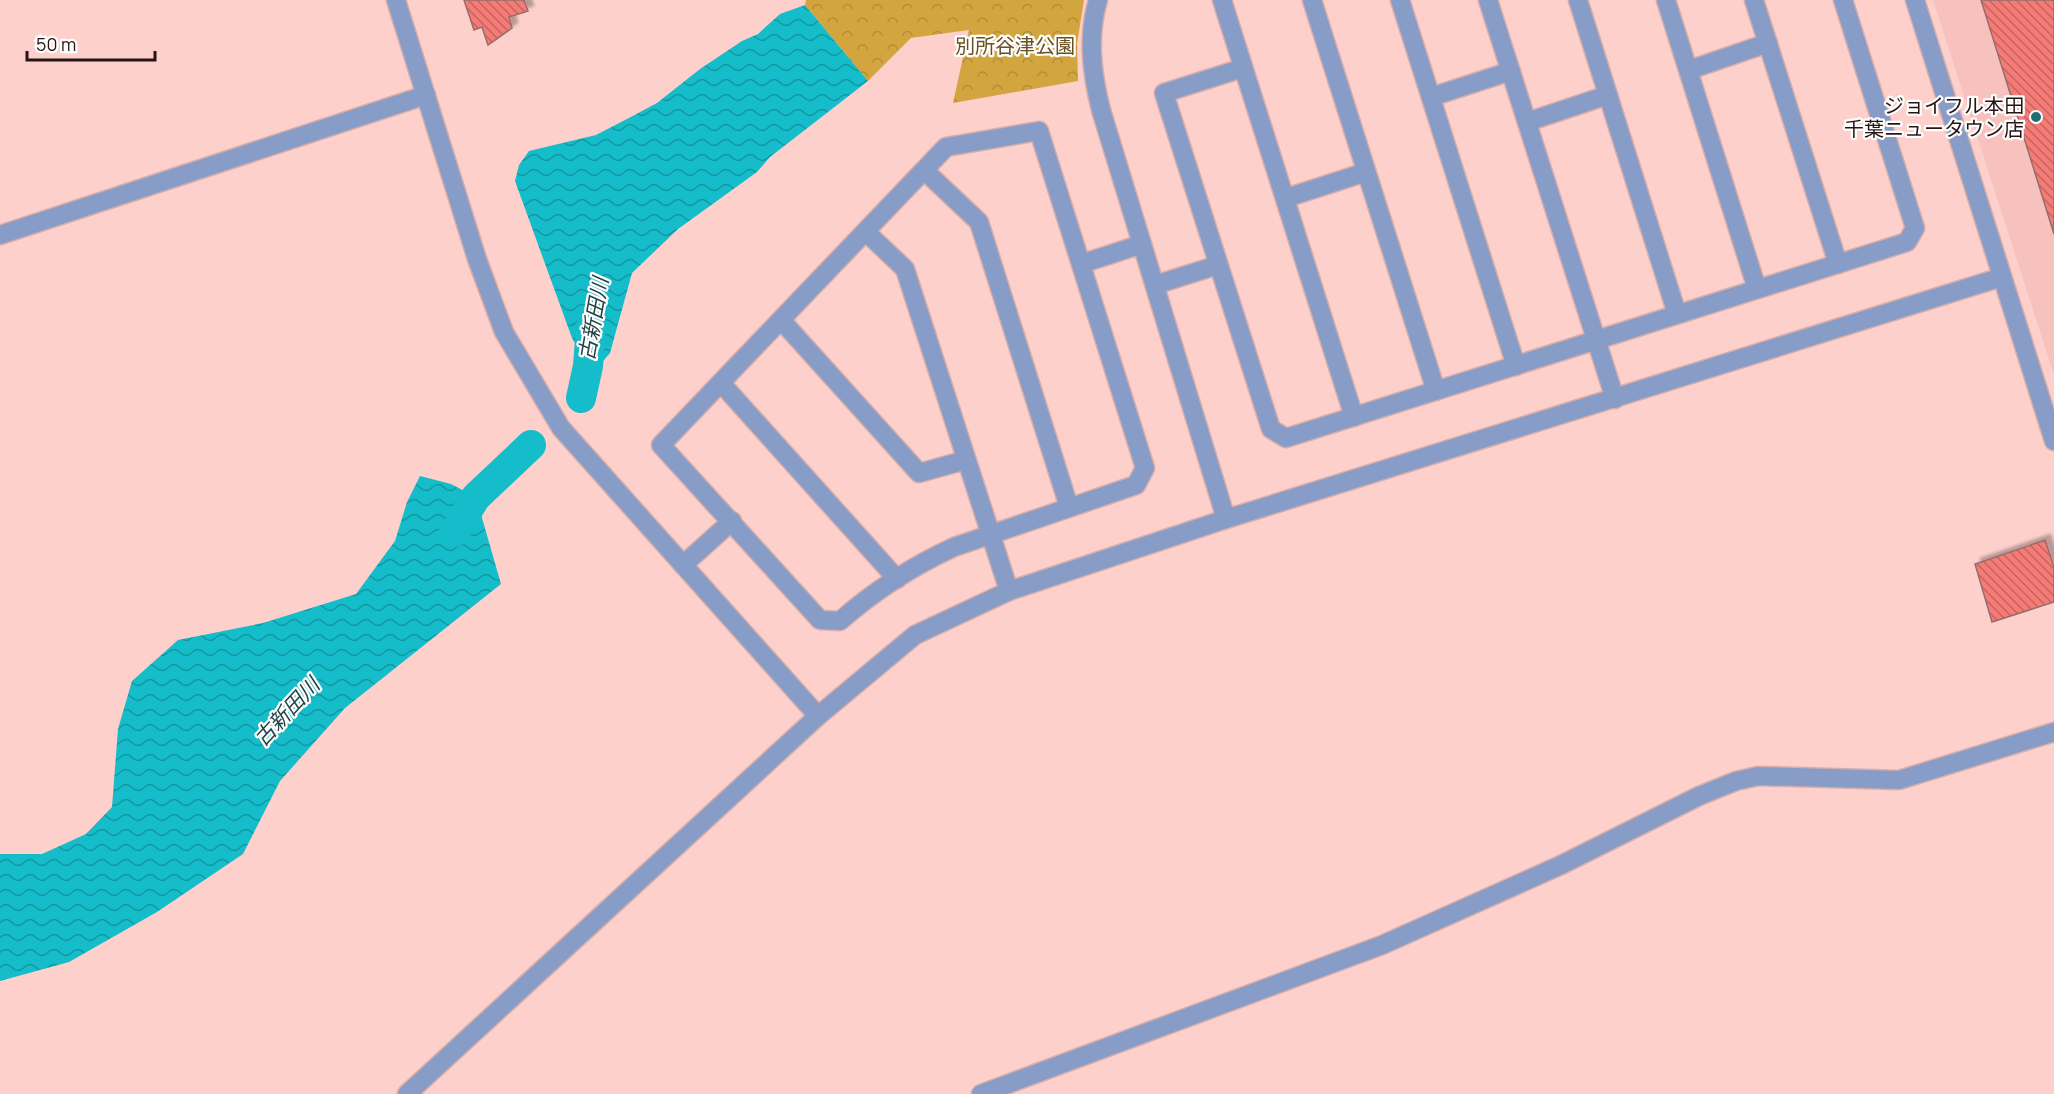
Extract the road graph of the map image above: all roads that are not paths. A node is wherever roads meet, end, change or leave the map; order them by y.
1 (396, 0) edge
2 (1098, 0) edge
3 (1222, 0) edge
4 (1312, 0) edge
5 (1400, 0) edge
6 (1488, 0) edge
7 (1578, 0) edge
8 (1666, 0) edge
9 (1754, 0) edge
10 (1843, 0) edge
11 (1915, 0) edge
12 (1768, 43) junction
13 (1243, 68) junction
14 (1689, 70) junction
15 (1510, 71) junction
16 (426, 95) junction
17 (1608, 95) junction
18 (1431, 97) junction
19 (1527, 122) junction
20 (925, 171) junction
21 (1366, 172) junction
22 (1286, 198) junction
23 (866, 232) junction
24 (0, 235) edge
25 (1142, 244) junction
26 (1081, 264) junction
27 (1838, 264) junction
28 (1218, 265) junction
29 (2002, 277) junction
30 (1155, 285) junction
31 (1757, 289) junction
32 (1677, 314) junction
33 (781, 320) junction
34 (1596, 340) junction
35 (1516, 366) junction
36 (720, 383) junction
37 (1436, 391) junction
38 (1615, 399) junction
39 (1354, 417) junction
40 (2054, 441) edge
41 (966, 460) junction
42 (1069, 507) junction
43 (1226, 519) junction
44 (732, 521) junction
45 (989, 534) junction
46 (683, 565) junction
47 (897, 579) junction
48 (1009, 591) junction
49 (818, 716) junction
50 (2054, 732) edge
51 (407, 1094) edge
52 (981, 1094) edge

1 - 16 street
2 - 25 street
3 - 13 street
4 - 21 street
5 - 18 street
6 - 15 street
7 - 17 street
8 - 14 street
9 - 12 street
10 - 27 street
11 - 29 street
12 - 14 street
12 - 27 street
13 - 22 street
13 - 28 street
14 - 31 street
15 - 18 street
15 - 19 street
16 - 24 street
16 - 46 street
17 - 19 street
17 - 32 street
18 - 35 street
19 - 34 street
20 - 23 street
20 - 26 street
20 - 42 street
21 - 22 street
21 - 37 street
22 - 39 street
23 - 33 street
23 - 41 street
25 - 26 street
25 - 30 street
26 - 42 street
27 - 31 street
28 - 30 street
28 - 39 street
29 - 38 street
29 - 40 street
30 - 43 street
31 - 32 street
32 - 34 street
33 - 36 street
33 - 41 street
34 - 35 street
34 - 38 street
35 - 37 street
36 - 44 street
36 - 47 street
37 - 39 street
38 - 43 street
41 - 45 street
42 - 45 street
43 - 48 street
44 - 46 street
44 - 47 street
45 - 47 street
45 - 48 street
46 - 49 street
48 - 49 street
49 - 51 street
50 - 52 street

